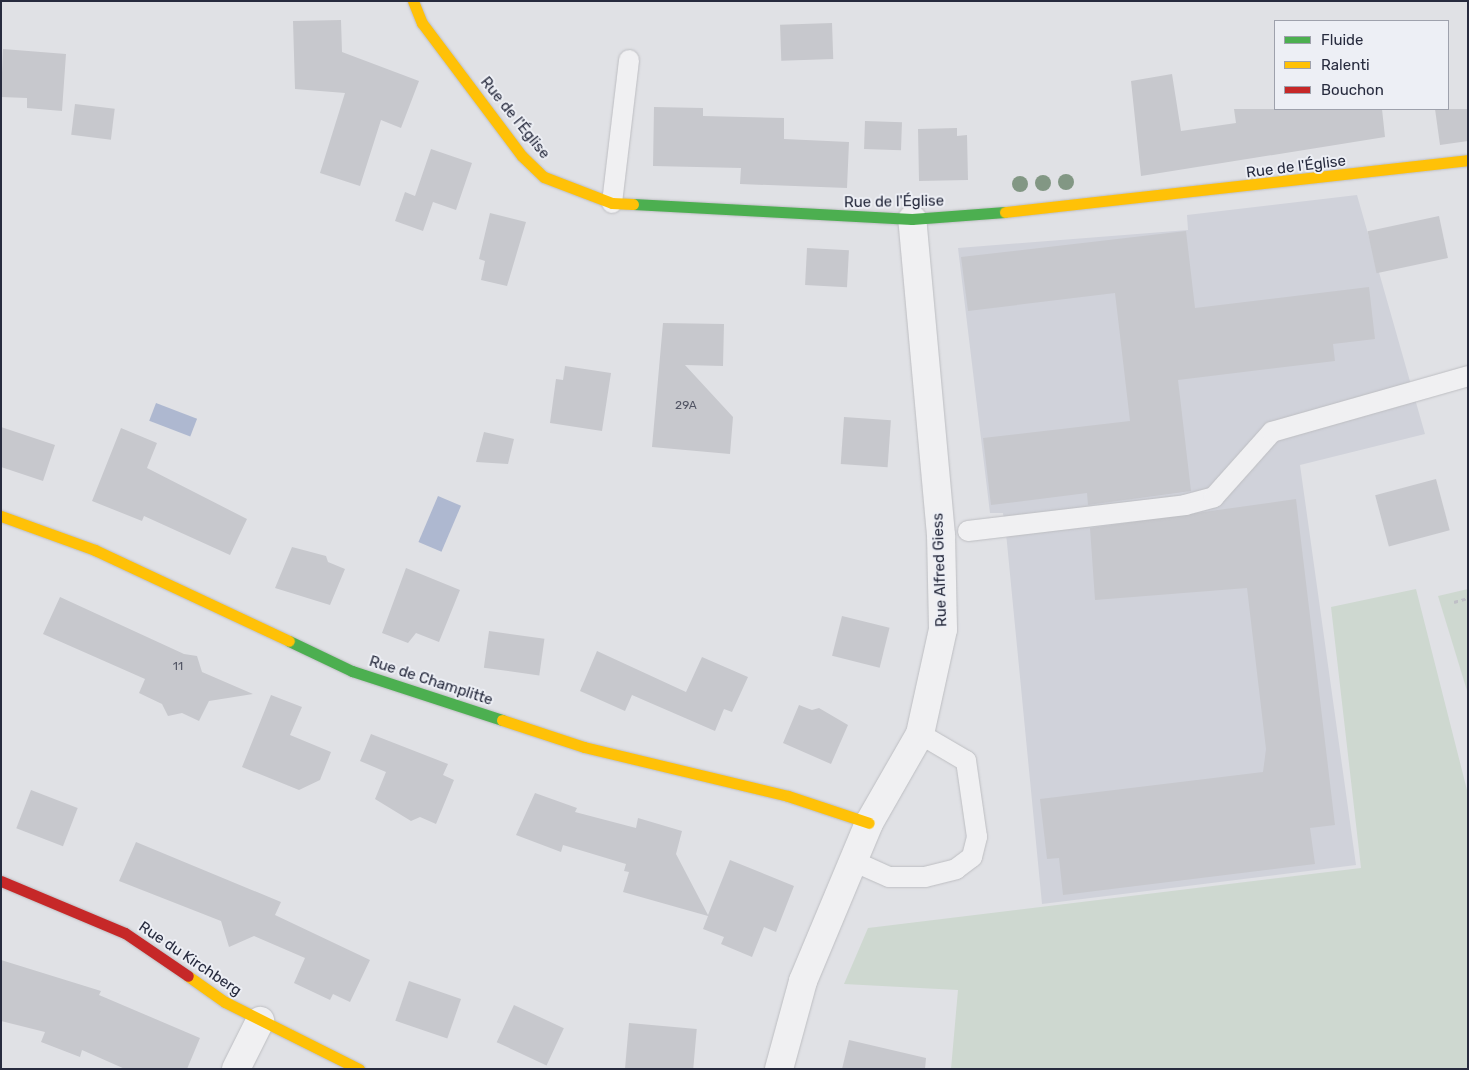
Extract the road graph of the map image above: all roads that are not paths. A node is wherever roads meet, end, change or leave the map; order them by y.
1 (413, 1) edge
2 (629, 60) dead end
3 (1468, 160) edge
4 (612, 202) junction
5 (912, 219) junction
6 (1468, 376) edge
7 (1, 516) edge
8 (968, 530) dead end
9 (920, 734) junction
10 (869, 823) junction
11 (853, 861) junction
12 (1, 881) edge
13 (260, 1021) junction
14 (236, 1069) edge
15 (359, 1069) edge
16 (779, 1069) edge

1 - 4 street, Rue de l'Église
2 - 4 lane
3 - 5 street, Rue de l'Église
4 - 5 street, Rue de l'Église
5 - 9 street, Rue Alfred Giess
6 - 8 lane
7 - 10 street, Rue de Champlitte
9 - 10 street, Rue Alfred Giess
9 - 11 lane
10 - 11 street, Rue Alfred Giess
11 - 16 street, Rue Alfred Giess
12 - 13 street, Rue du Kirchberg
13 - 14 street
13 - 15 street, Rue du Kirchberg

